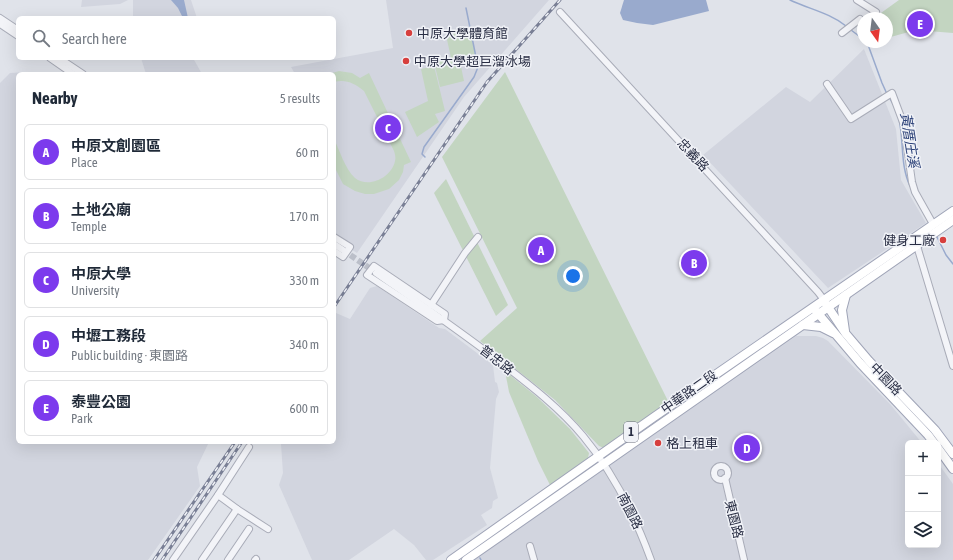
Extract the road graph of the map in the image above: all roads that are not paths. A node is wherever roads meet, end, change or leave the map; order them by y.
1 (857, 0) edge
2 (560, 12) dead end
3 (876, 12) dead end
4 (0, 18) edge
5 (857, 22) edge
6 (0, 24) edge
7 (16, 29) edge
8 (842, 33) dead end
9 (16, 35) edge
10 (53, 60) edge
11 (62, 60) edge
12 (70, 72) edge
13 (79, 72) edge
14 (827, 84) dead end
15 (953, 211) edge
16 (953, 220) edge
17 (933, 229) junction
18 (478, 237) dead end
19 (336, 238) edge
20 (336, 245) edge
21 (917, 246) junction
22 (343, 250) tunnel mouth
23 (336, 252) edge
24 (376, 273) tunnel mouth
25 (846, 295) junction
26 (824, 300) junction
27 (431, 305) junction
28 (814, 307) junction
29 (828, 307) junction
30 (819, 314) junction
31 (444, 320) junction
32 (803, 325) junction
33 (836, 334) junction
34 (846, 334) junction
35 (953, 366) edge
36 (932, 440) edge
37 (249, 447) dead end
38 (941, 452) edge
39 (953, 454) edge
40 (598, 456) junction
41 (604, 464) junction
42 (953, 469) edge
43 (725, 478) dead end
44 (218, 494) junction
45 (237, 509) junction
46 (249, 529) dead end
47 (268, 529) dead end
48 (530, 546) dead end
49 (173, 560) edge
50 (202, 560) edge
51 (228, 560) edge
52 (451, 560) edge
53 (466, 560) edge
54 (534, 560) edge
55 (651, 560) edge
56 (744, 560) edge

1 - 3 street
2 - 26 street, 忠義路
4 - 7 street
5 - 8 street
6 - 9 street
10 - 12 street
11 - 13 street
14 - 17 street
15 - 17 main road, 中華路二段 / 1
16 - 17 main road, 中華路二段 / 1
17 - 21 main road, 中華路二段 / 1
17 - 26 main road, 中華路二段 / 1
18 - 27 street
19 - 23 street
20 - 22 street
21 - 25 main road, 中華路二段 / 1
21 - 35 street
24 - 31 street, 普忠路
25 - 29 main road, 中華路二段 / 1
25 - 34 main road
26 - 28 main road, 中華路二段 / 1
26 - 29 main road, 中園路
27 - 31 street
27 - 31 street
28 - 30 main road, 中園路
28 - 40 main road, 中華路二段 / 1
29 - 30 main road, 中華路二段 / 1
29 - 34 main road, 中園路
30 - 32 main road, 中華路二段 / 1
30 - 33 main road, 中園路
31 - 40 street, 普忠路
32 - 33 main road
32 - 41 main road, 中華路二段 / 1
33 - 36 main road, 中園路
34 - 39 main road, 中園路
37 - 44 street
38 - 42 main road
40 - 41 street, 普忠路
40 - 52 main road, 中華路二段 / 1
41 - 53 main road, 中華路二段 / 1
41 - 55 street, 南園路
43 - 56 street, 東園路
44 - 45 street
44 - 49 street
45 - 47 street
45 - 50 street
46 - 51 street
48 - 54 street

